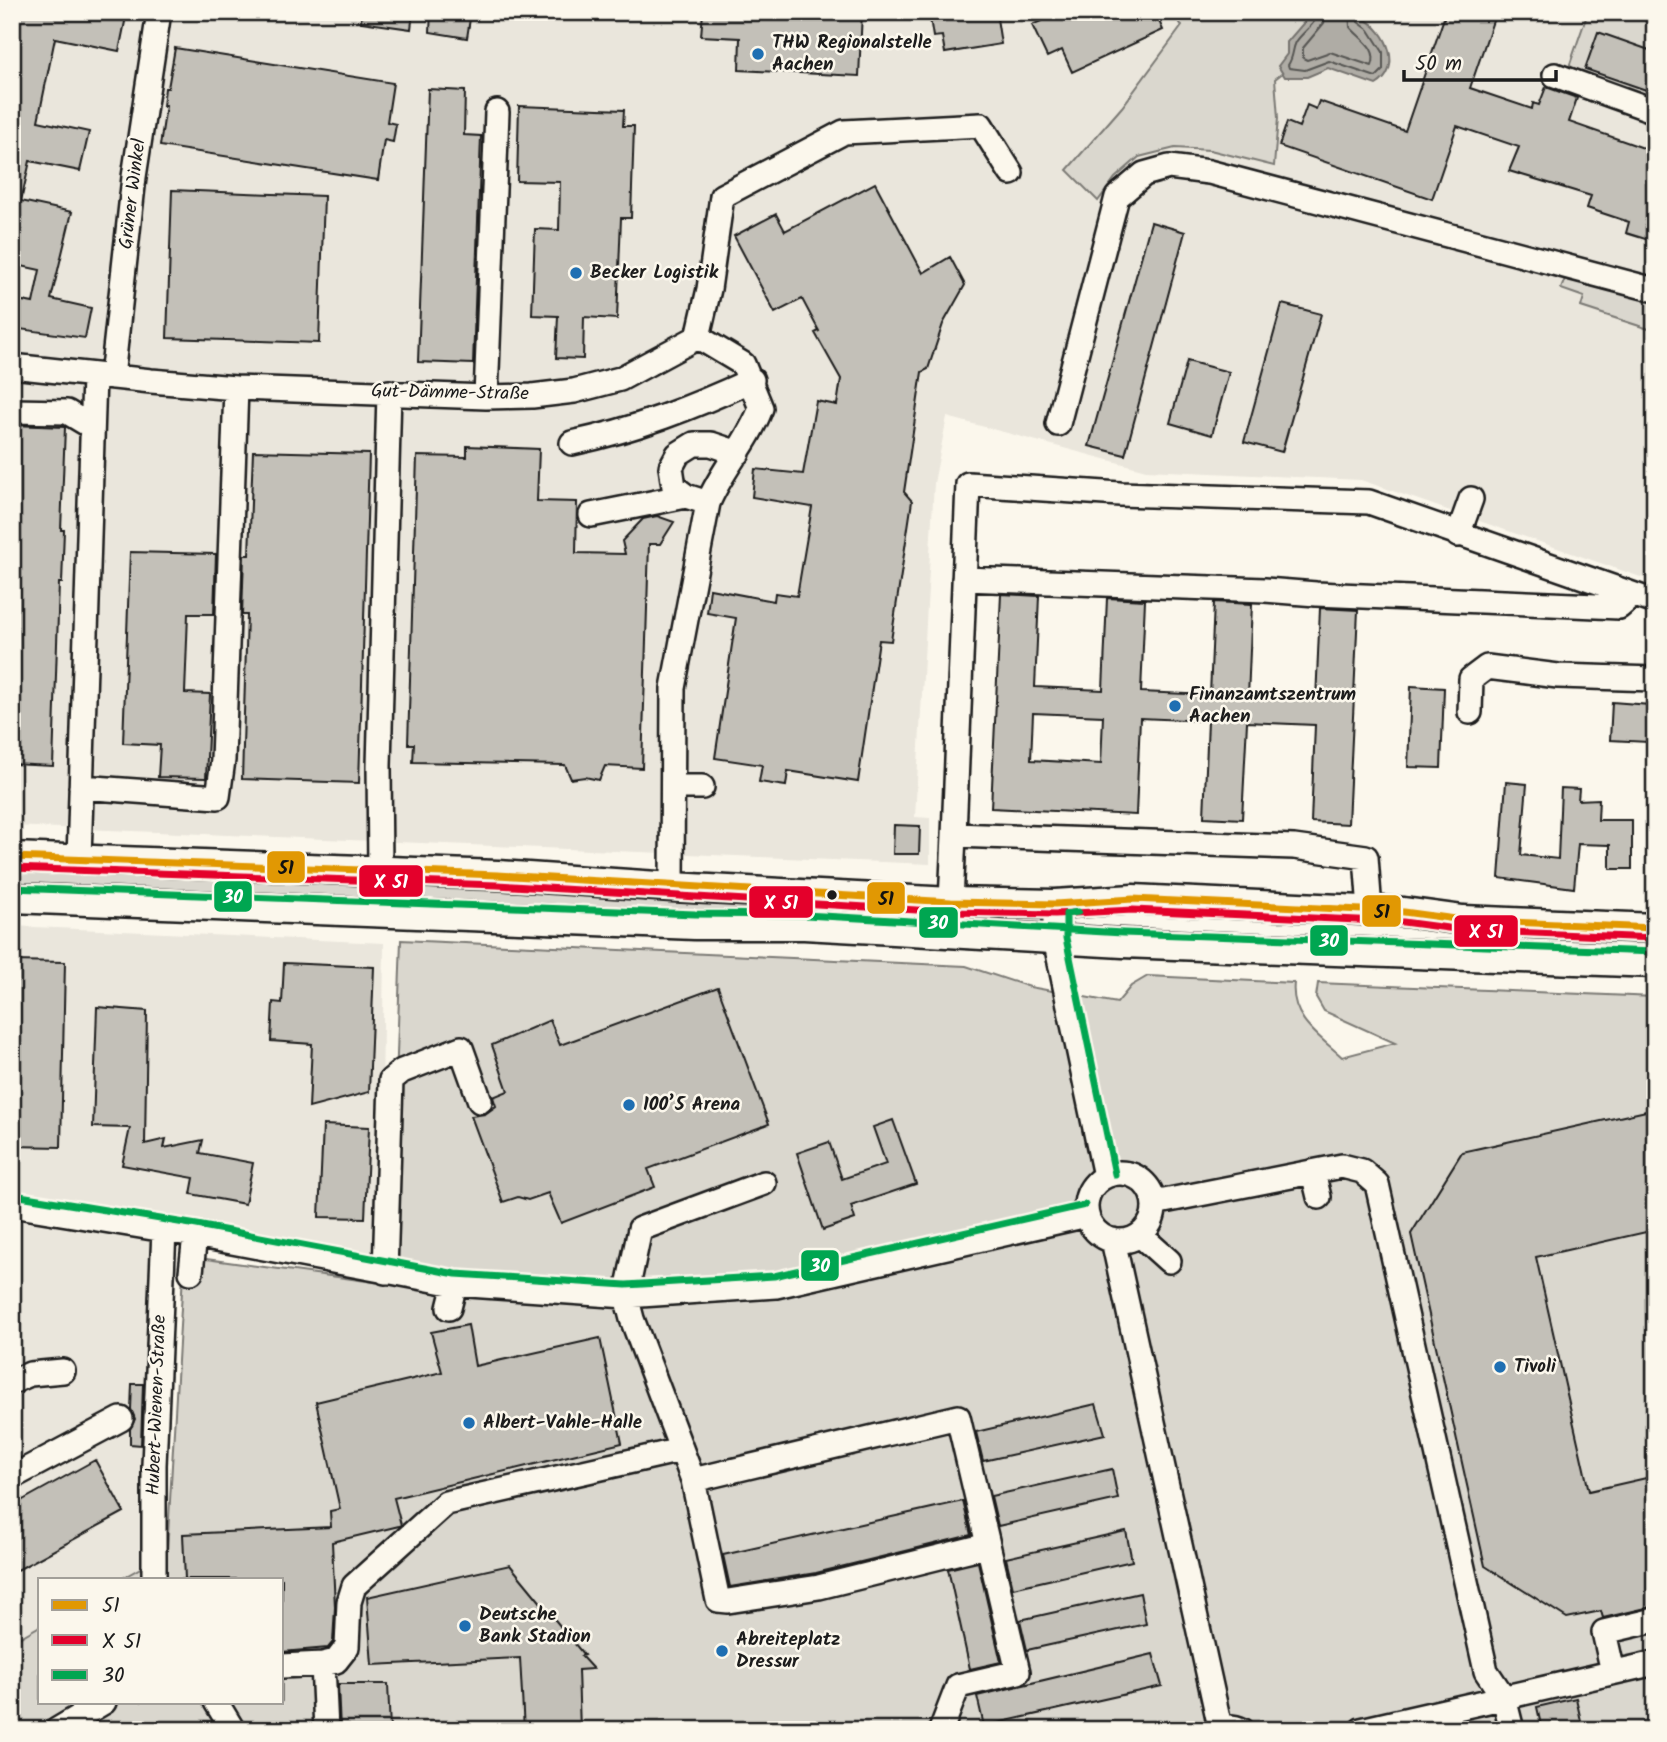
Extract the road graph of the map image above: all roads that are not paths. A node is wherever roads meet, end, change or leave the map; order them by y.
1 (159, 12) edge
2 (1555, 75) dead end
3 (1655, 111) edge
4 (497, 113) dead end
5 (1011, 173) dead end
6 (1655, 290) edge
7 (698, 337) junction
8 (12, 366) edge
9 (103, 376) junction
10 (752, 380) junction
11 (236, 388) junction
12 (388, 392) junction
13 (486, 397) junction
14 (12, 411) edge
15 (1058, 424) dead end
16 (92, 427) junction
17 (572, 443) dead end
18 (738, 453) junction
19 (1471, 499) dead end
20 (697, 500) junction
21 (592, 515) dead end
22 (1458, 535) junction
23 (964, 579) junction
24 (1633, 595) junction
25 (1655, 602) edge
26 (1655, 679) edge
27 (1470, 712) dead end
28 (673, 787) junction
29 (702, 787) dead end
30 (80, 794) junction
31 (954, 835) junction
32 (12, 857) edge
33 (79, 859) junction
34 (380, 869) junction
35 (673, 887) junction
36 (12, 898) edge
37 (951, 902) junction
38 (1055, 904) junction
39 (1370, 910) junction
40 (1655, 928) edge
41 (1055, 939) junction
42 (1655, 963) edge
43 (480, 1101) dead end
44 (1313, 1171) junction
45 (1105, 1176) junction
46 (764, 1183) dead end
47 (1319, 1197) dead end
48 (1154, 1203) junction
49 (12, 1205) edge
50 (1087, 1215) junction
51 (164, 1230) junction
52 (195, 1235) junction
53 (1140, 1235) junction
54 (1113, 1240) junction
55 (1169, 1261) dead end
56 (191, 1272) dead end
57 (385, 1272) junction
58 (455, 1284) junction
59 (626, 1296) junction
60 (449, 1308) dead end
61 (63, 1371) dead end
62 (12, 1382) edge
63 (121, 1419) dead end
64 (681, 1450) junction
65 (12, 1477) edge
66 (693, 1480) junction
67 (988, 1545) junction
68 (154, 1578) edge
69 (1655, 1620) edge
70 (1655, 1663) edge
71 (323, 1664) junction
72 (284, 1666) edge
73 (1613, 1672) junction
74 (1504, 1698) junction
75 (101, 1704) edge
76 (217, 1704) edge
77 (1226, 1729) edge
78 (57, 1730) edge
79 (233, 1730) edge
80 (326, 1730) edge
81 (941, 1730) edge
82 (1361, 1730) edge
83 (1493, 1730) edge
84 (1512, 1730) edge

1 - 9 street, Grüner Winkel
2 - 3 street
4 - 13 street
5 - 7 street
6 - 15 street
7 - 10 street
7 - 13 street, Gut-Dämme-Straße
8 - 9 street, Gut-Dämme-Straße
9 - 11 street, Gut-Dämme-Straße
9 - 16 street, Grüner Winkel
10 - 17 street
10 - 18 street
11 - 12 street, Gut-Dämme-Straße
11 - 30 street
12 - 13 street, Gut-Dämme-Straße
12 - 34 street
14 - 16 street
16 - 30 street, Grüner Winkel
18 - 20 street
18 - 20 street
19 - 22 street
20 - 21 street
20 - 28 street
22 - 23 street
22 - 24 street
23 - 24 street
23 - 31 street
24 - 25 street
26 - 27 street
28 - 29 street
28 - 35 street
30 - 33 street, Grüner Winkel
31 - 37 street
31 - 39 street
32 - 33 main road
33 - 34 main road
34 - 35 main road
35 - 37 main road
36 - 41 main road
37 - 38 main road
38 - 39 main road
38 - 41 street
39 - 40 main road
41 - 42 main road
41 - 45 street
43 - 57 street
44 - 47 street
44 - 48 street
44 - 74 street
45 - 48 street
45 - 50 street
46 - 59 street
48 - 53 street
49 - 51 street
50 - 54 street
50 - 59 street
51 - 52 street
51 - 68 street, Hubert-Wienen-Straße
52 - 56 street
52 - 57 street
53 - 54 street
53 - 55 street
54 - 77 street
57 - 58 street
58 - 59 street
58 - 60 street
59 - 64 street
61 - 62 street
63 - 65 street
64 - 66 street
64 - 71 street
66 - 67 street
66 - 67 street
67 - 81 street
69 - 73 street
70 - 73 street
71 - 72 street
71 - 80 street
73 - 74 street
74 - 82 street
74 - 83 street
74 - 84 street
75 - 78 street
76 - 79 street

